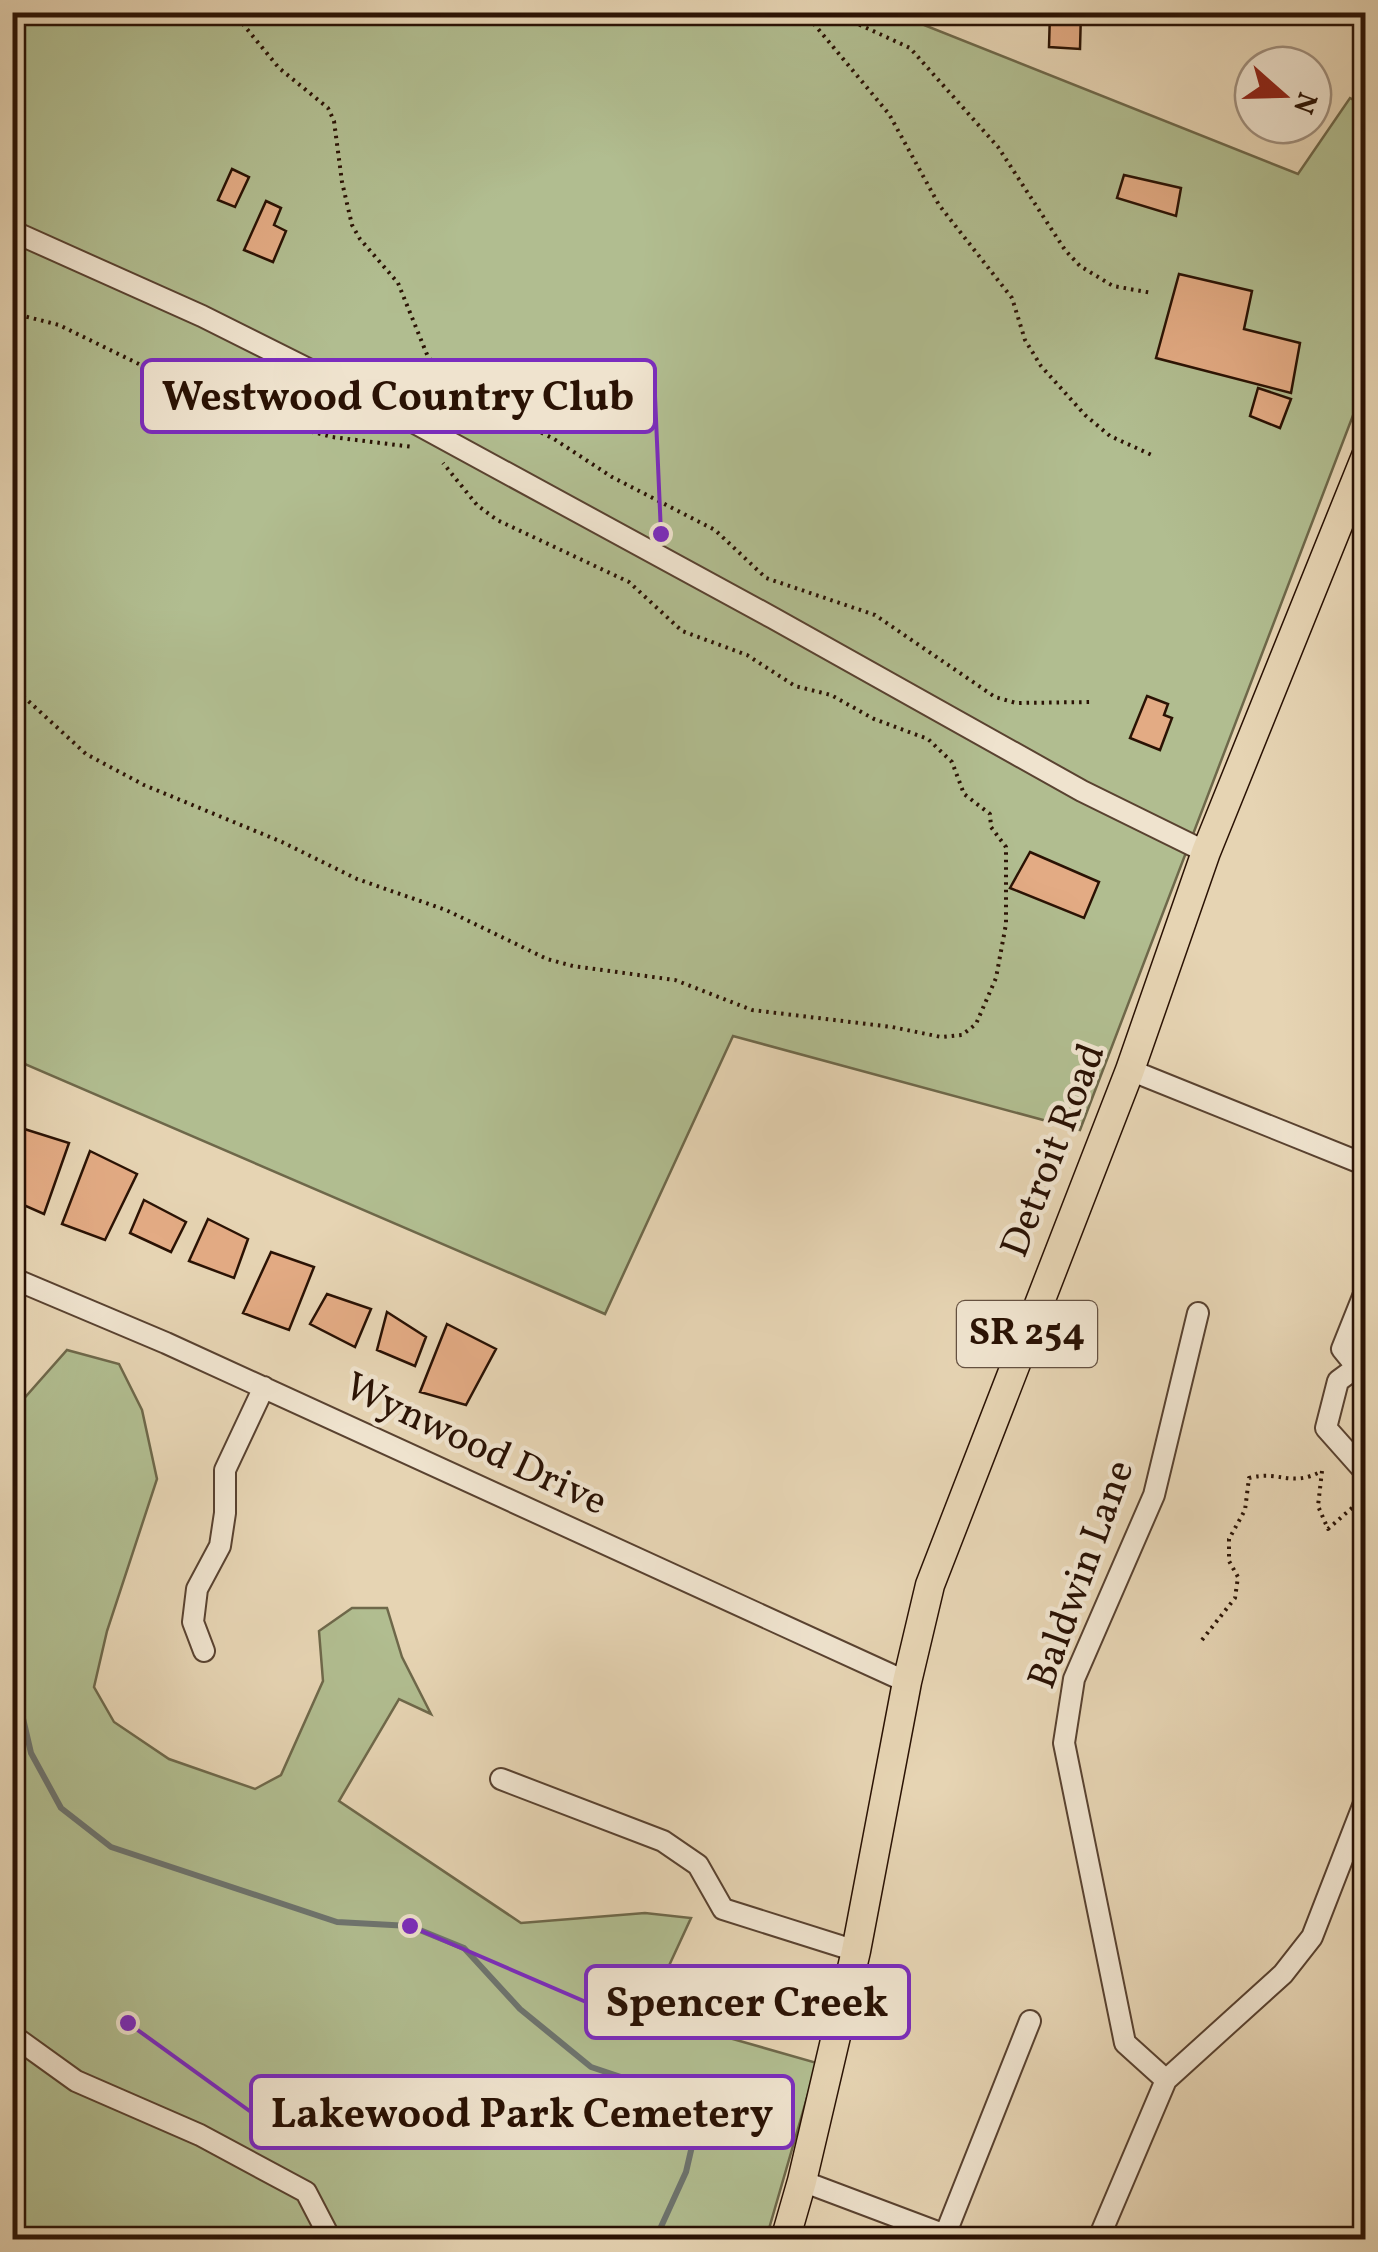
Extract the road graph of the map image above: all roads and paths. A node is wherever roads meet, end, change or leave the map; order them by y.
1 (233, 12) edge
2 (804, 12) edge
3 (832, 12) edge
4 (12, 230) edge
5 (1152, 293) dead end
6 (12, 313) edge
7 (423, 450) dead end
8 (433, 456) dead end
9 (1154, 456) dead end
10 (1366, 456) edge
11 (12, 686) edge
12 (1092, 702) dead end
13 (1206, 852) junction
14 (1130, 1070) junction
15 (1366, 1165) edge
16 (12, 1278) edge
17 (1366, 1289) edge
18 (1198, 1313) dead end
19 (1361, 1372) edge
20 (264, 1387) junction
21 (1366, 1473) edge
22 (1353, 1507) dead end
23 (1202, 1640) dead end
24 (204, 1651) dead end
25 (907, 1682) junction
26 (501, 1780) dead end
27 (1366, 1798) edge
28 (856, 1950) junction
29 (1030, 2021) dead end
30 (12, 2036) edge
31 (1166, 2080) junction
32 (802, 2182) junction
33 (951, 2237) edge
34 (331, 2240) edge
35 (785, 2240) edge
36 (1098, 2240) edge

1 - 12 path
2 - 9 path
3 - 5 path
4 - 13 street
6 - 7 path
8 - 11 path
10 - 13 main road, Detroit Road / SR 254
13 - 14 main road, Detroit Road / SR 254
14 - 15 street
14 - 25 main road, Detroit Road / SR 254
16 - 20 street, Wynwood Drive
17 - 19 street
18 - 31 street, Baldwin Lane
19 - 21 street
20 - 24 street
20 - 25 street, Wynwood Drive
22 - 23 path
25 - 28 main road, Detroit Road / SR 254
26 - 28 street
27 - 31 street
28 - 32 main road, Detroit Road / SR 254
29 - 33 street
30 - 34 street
31 - 36 street
32 - 33 street
32 - 35 main road, Detroit Road / SR 254

